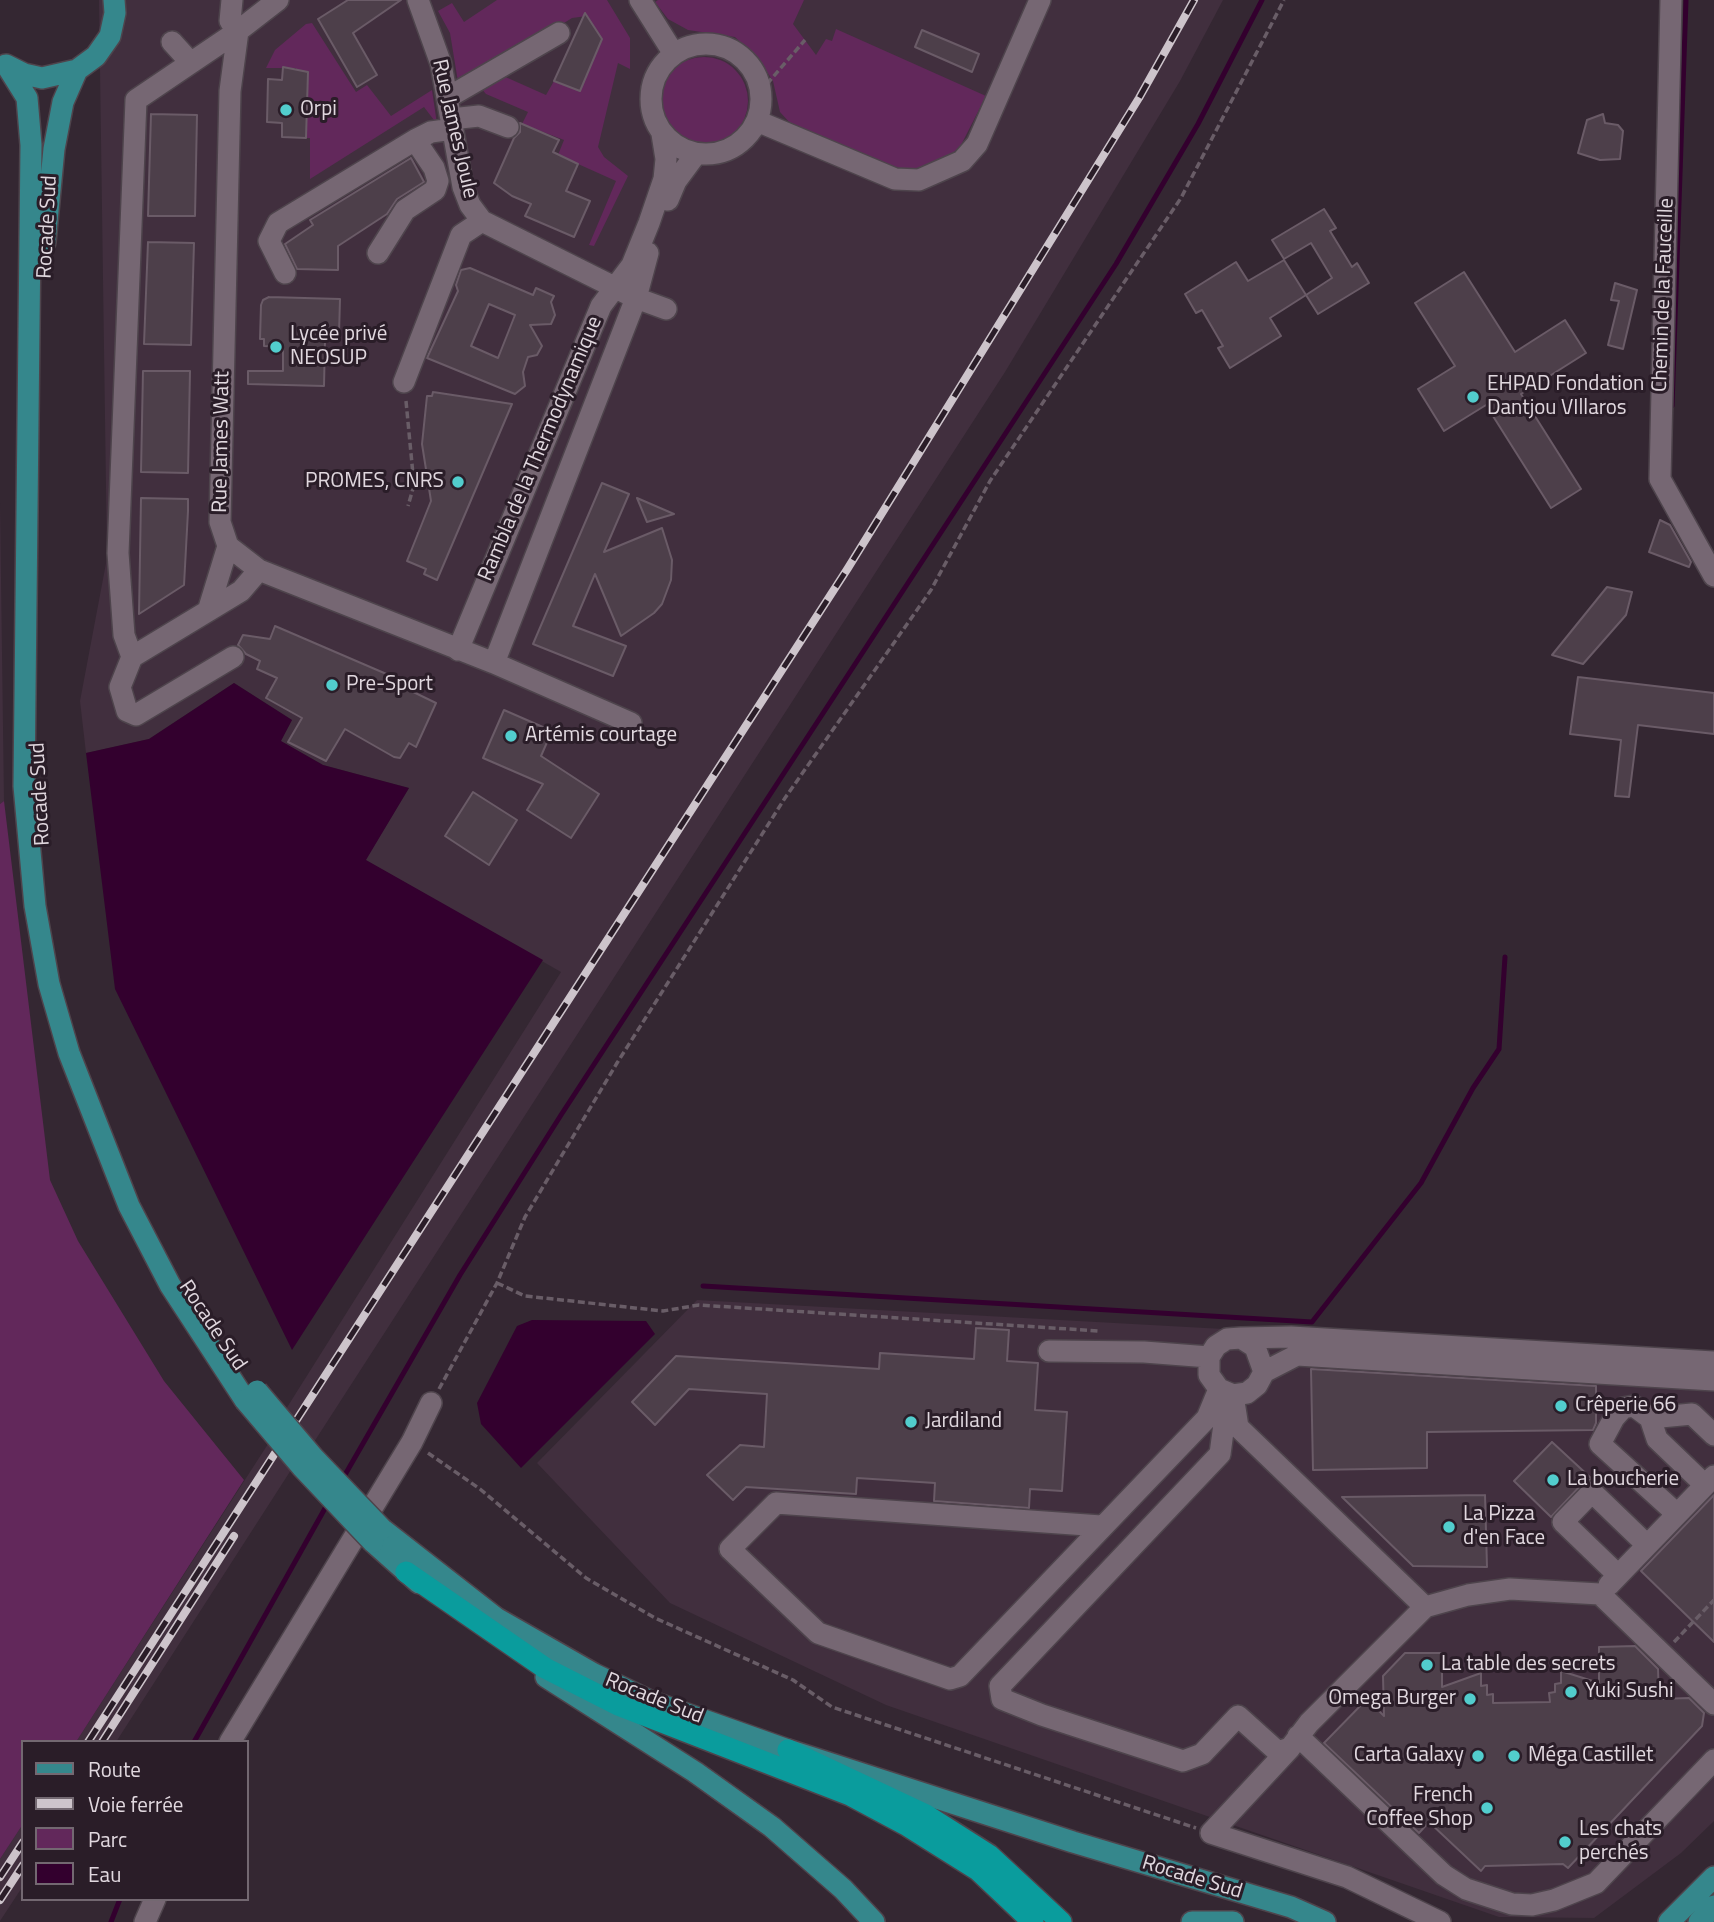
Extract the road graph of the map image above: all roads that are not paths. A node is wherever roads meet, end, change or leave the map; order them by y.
1 (114, 0) edge
2 (232, 0) edge
3 (241, 0) edge
4 (640, 0) edge
5 (1040, 0) edge
6 (1671, 0) edge
7 (427, 3) edge
8 (270, 5) edge
9 (238, 32) junction
10 (559, 33) dead end
11 (172, 42) dead end
12 (674, 54) junction
13 (4, 63) edge
14 (191, 63) junction
15 (77, 70) junction
16 (451, 116) junction
17 (757, 121) junction
18 (508, 127) dead end
19 (662, 134) junction
20 (415, 140) junction
21 (696, 155) junction
22 (481, 221) junction
23 (378, 253) dead end
24 (285, 272) dead end
25 (618, 286) junction
26 (636, 298) junction
27 (666, 309) dead end
28 (404, 382) road end
29 (228, 546) junction
30 (259, 570) junction
31 (1714, 576) edge
32 (208, 611) junction
33 (458, 650) junction
34 (132, 657) junction
35 (233, 657) dead end
36 (494, 663) junction
37 (631, 723) dead end
38 (1241, 1338) junction
39 (1049, 1351) dead end
40 (1209, 1357) junction
41 (1714, 1362) edge
42 (1264, 1372) junction
43 (1714, 1380) edge
44 (1222, 1395) junction
45 (251, 1396) junction
46 (431, 1403) road end
47 (1714, 1413) edge
48 (1692, 1414) junction
49 (1650, 1418) junction
50 (1714, 1435) edge
51 (1709, 1480) edge
52 (1677, 1514) junction
53 (1101, 1526) junction
54 (377, 1535) junction
55 (1647, 1545) junction
56 (406, 1572) junction
57 (1618, 1575) junction
58 (1600, 1594) junction
59 (1425, 1607) junction
60 (1713, 1702) edge
61 (231, 1740) edge
62 (1294, 1742) junction
63 (788, 1750) junction
64 (1714, 1760) edge
65 (1714, 1877) edge
66 (1714, 1884) edge
67 (154, 1901) edge
68 (1714, 1906) edge
69 (1059, 1920) edge
70 (145, 1922) edge
71 (874, 1922) edge
72 (1033, 1922) edge
73 (1192, 1922) edge
74 (1233, 1922) edge
75 (1325, 1922) edge
76 (1440, 1922) edge
77 (1670, 1922) edge
78 (1699, 1922) edge

1 - 15 main road
2 - 9 street, Rue James Watt
3 - 8 street
4 - 12 street
5 - 17 street
6 - 31 street, Chemin de la Fauceille
7 - 16 street, Rue James Joule
8 - 9 street
9 - 14 street
9 - 29 street, Rue James Watt
10 - 16 street
11 - 14 street
12 - 17 street
12 - 19 street
13 - 15 main road
13 - 45 main road, Rocade Sud
14 - 34 street
15 - 45 main road, Rocade Sud
16 - 18 street
16 - 20 street
16 - 22 street, Rue James Joule
17 - 21 street
19 - 21 street
19 - 25 street, Rambla de la Thermodynamique
20 - 23 street
20 - 24 street
21 - 26 street, Rambla de la Thermodynamique
22 - 25 street, Rue James Joule
22 - 28 street
25 - 26 street, Rue James Joule
25 - 33 street, Rambla de la Thermodynamique
26 - 27 street, Rue James Joule
26 - 36 street, Rambla de la Thermodynamique
29 - 30 street
29 - 32 street
30 - 32 street
30 - 33 street
32 - 34 street
33 - 36 street
34 - 35 street
36 - 37 street
38 - 40 street
38 - 41 street
38 - 42 street
39 - 40 street
40 - 44 street
42 - 43 street
42 - 44 street
44 - 53 street
44 - 59 street
44 - 62 street
45 - 54 main road, Rocade Sud, bridge
46 - 61 street
47 - 48 street
48 - 49 street
48 - 50 street
49 - 51 street
49 - 52 street
51 - 52 street
52 - 55 street
53 - 53 street
54 - 56 main road, Rocade Sud
54 - 63 main road, Rocade Sud
55 - 57 street
55 - 57 street
56 - 71 main road, Rocade Sud
56 - 72 highway
57 - 58 street
58 - 59 street
58 - 60 street
59 - 62 street
62 - 64 street
62 - 76 street
63 - 69 highway
63 - 75 main road, Rocade Sud
65 - 77 main road
66 - 77 main road
67 - 70 street
68 - 78 main road
73 - 74 main road, Rocade Sud

